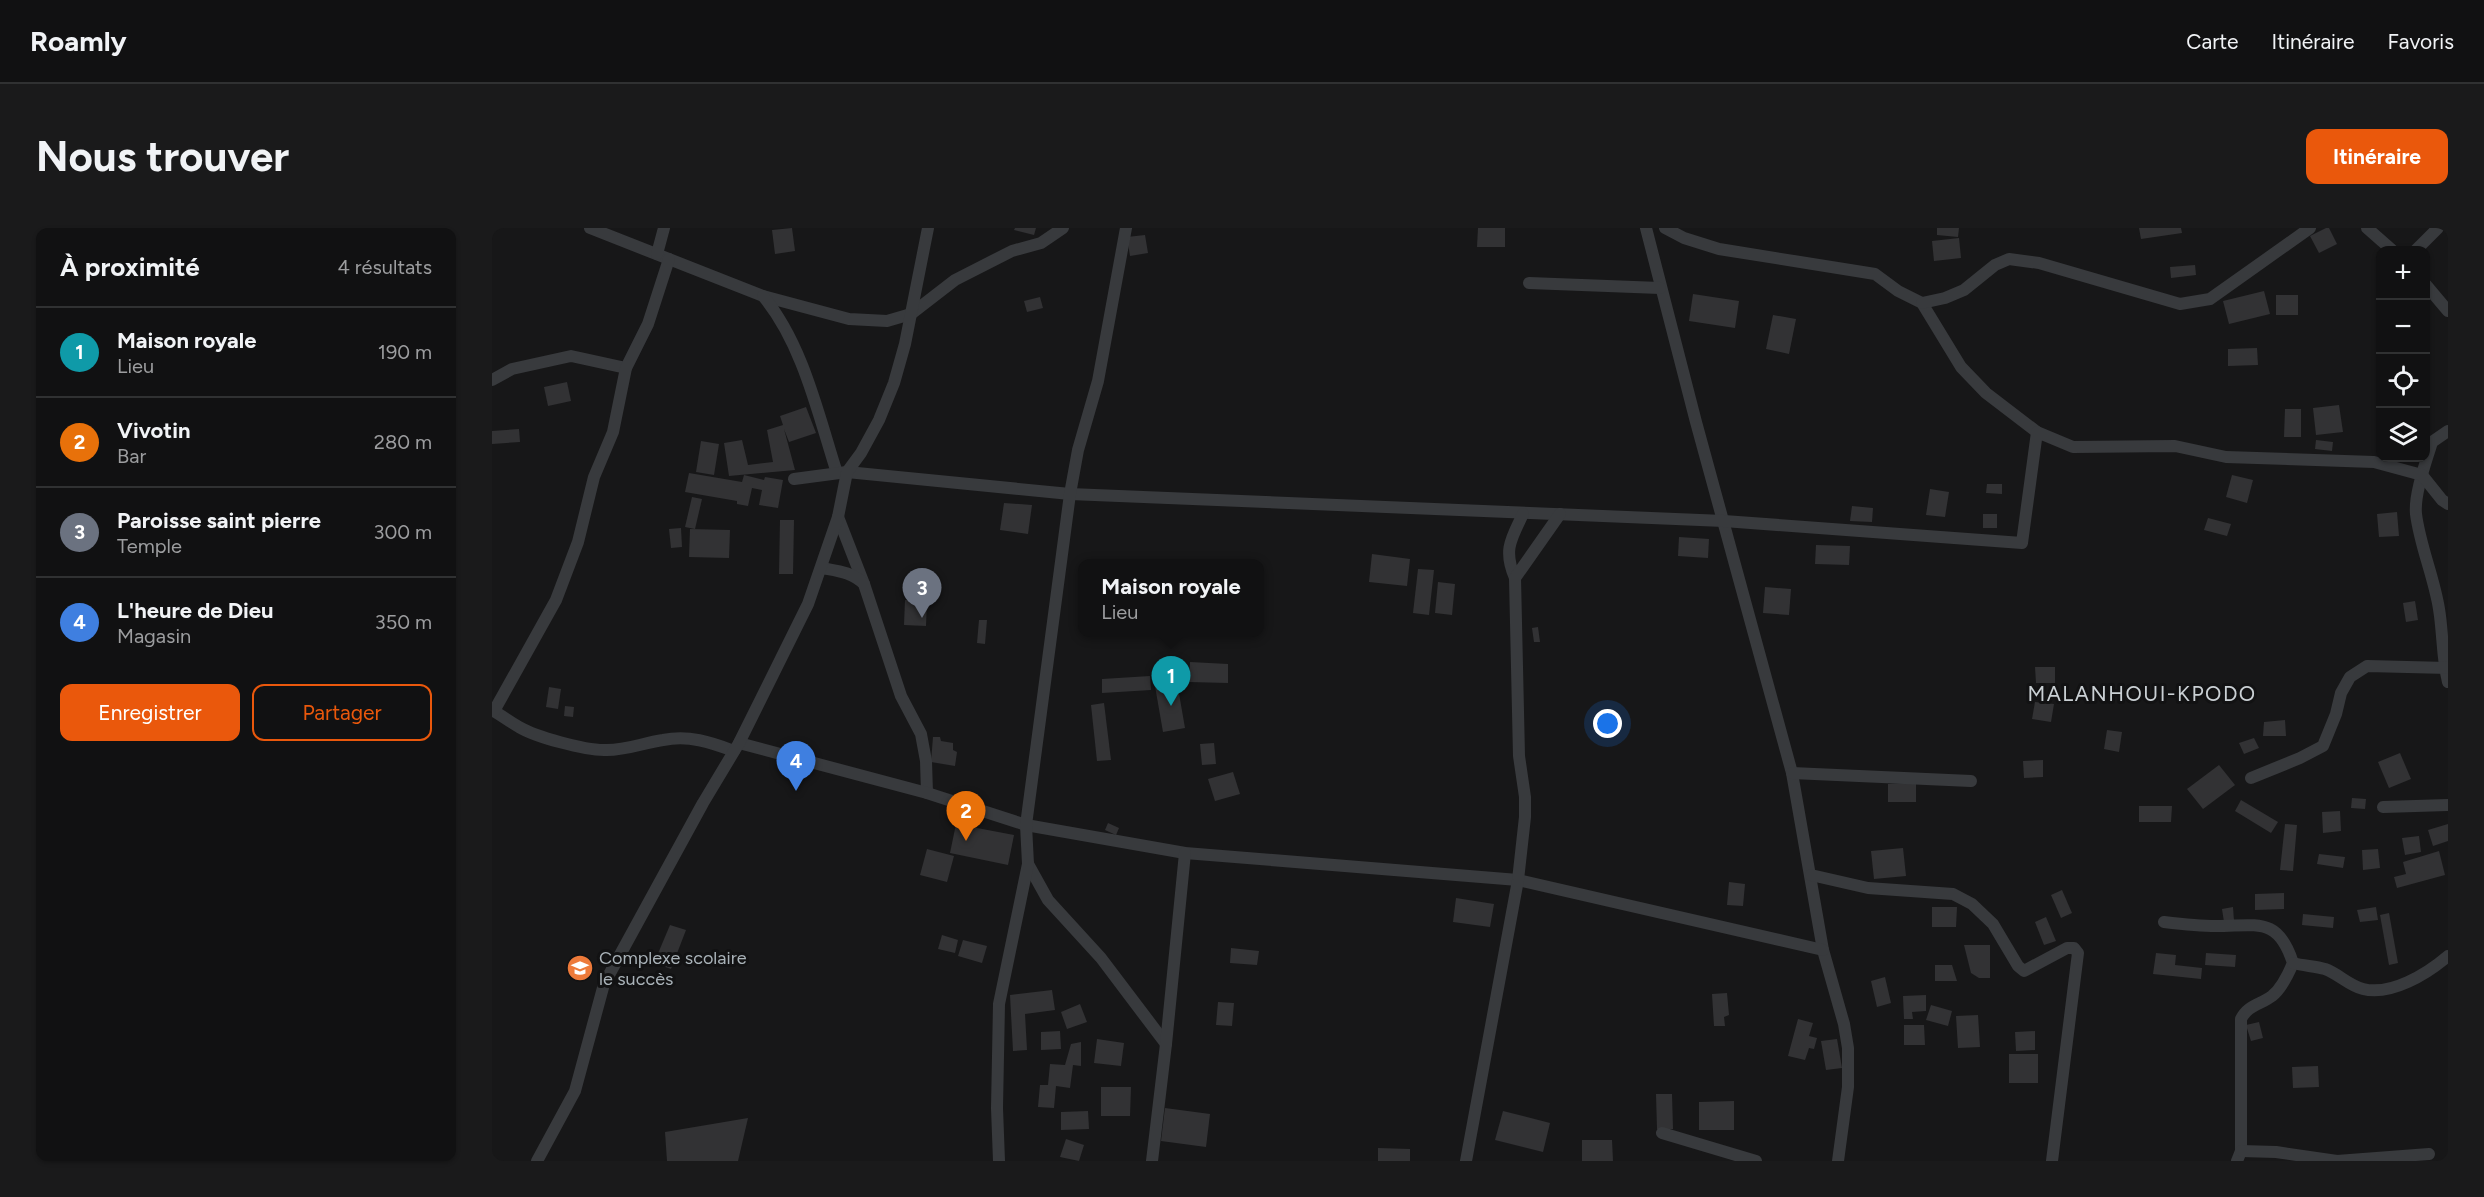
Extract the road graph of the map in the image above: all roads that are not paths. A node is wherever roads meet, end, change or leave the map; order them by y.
1 (590, 228) edge
2 (664, 228) edge
3 (928, 228) edge
4 (1063, 228) edge
5 (1126, 228) edge
6 (1646, 228) edge
7 (1665, 228) edge
8 (2310, 228) edge
9 (2367, 228) edge
10 (2438, 228) edge
11 (2387, 246) edge
12 (2420, 246) edge
13 (663, 257) junction
14 (1529, 283) dead end
15 (1660, 288) junction
16 (2430, 290) edge
17 (763, 296) junction
18 (1922, 303) junction
19 (2448, 311) edge
20 (911, 314) junction
21 (626, 368) junction
22 (492, 380) edge
23 (2448, 431) edge
24 (2037, 432) junction
25 (842, 472) junction
26 (2422, 475) junction
27 (794, 479) dead end
28 (1070, 494) junction
29 (2448, 504) edge
30 (1523, 514) junction
31 (1560, 514) junction
32 (838, 517) junction
33 (1724, 521) junction
34 (822, 568) junction
35 (1515, 578) junction
36 (864, 584) junction
37 (2446, 668) edge
38 (2448, 682) edge
39 (493, 710) edge
40 (737, 747) junction
41 (1792, 773) junction
42 (2252, 778) dead end
43 (1971, 781) dead end
44 (927, 793) junction
45 (2448, 805) edge
46 (2383, 807) dead end
47 (1026, 825) junction
48 (1185, 853) junction
49 (1028, 864) junction
50 (1811, 875) junction
51 (1518, 880) junction
52 (2164, 922) dead end
53 (1822, 950) junction
54 (2448, 956) edge
55 (2293, 963) junction
56 (1166, 1044) junction
57 (1662, 1133) dead end
58 (2429, 1154) dead end
59 (2239, 1156) edge
60 (537, 1161) edge
61 (999, 1161) edge
62 (1152, 1161) edge
63 (1466, 1161) edge
64 (1756, 1161) edge
65 (1838, 1161) edge
66 (2052, 1161) edge

1 - 13 street
2 - 13 street
3 - 20 street
4 - 20 street
5 - 28 street
6 - 15 street
7 - 18 street
8 - 18 street
9 - 11 street
10 - 12 street
13 - 17 street
13 - 21 street
14 - 15 street
15 - 33 street
16 - 19 street
17 - 20 street
17 - 25 street
18 - 24 street
20 - 25 street
21 - 22 street
21 - 39 street
23 - 26 street
24 - 26 street
24 - 33 street
25 - 27 street
25 - 28 street
25 - 32 street
26 - 29 street
26 - 37 street
28 - 30 street
28 - 47 street
30 - 31 street
30 - 35 street
31 - 33 street
31 - 35 street
32 - 34 street
32 - 36 street
33 - 41 street
34 - 36 street
34 - 40 street
35 - 51 street
36 - 44 street
37 - 38 street
37 - 42 street
39 - 40 street
40 - 44 street
40 - 60 street
41 - 43 street
41 - 50 street
44 - 47 street
45 - 46 street
47 - 48 street
47 - 49 street
48 - 51 street
48 - 56 street
49 - 56 street
49 - 61 street
50 - 53 street
50 - 66 street
51 - 53 street
51 - 63 street
52 - 55 street
53 - 65 street
54 - 55 street
55 - 59 street
56 - 62 street
57 - 64 street
58 - 59 street

